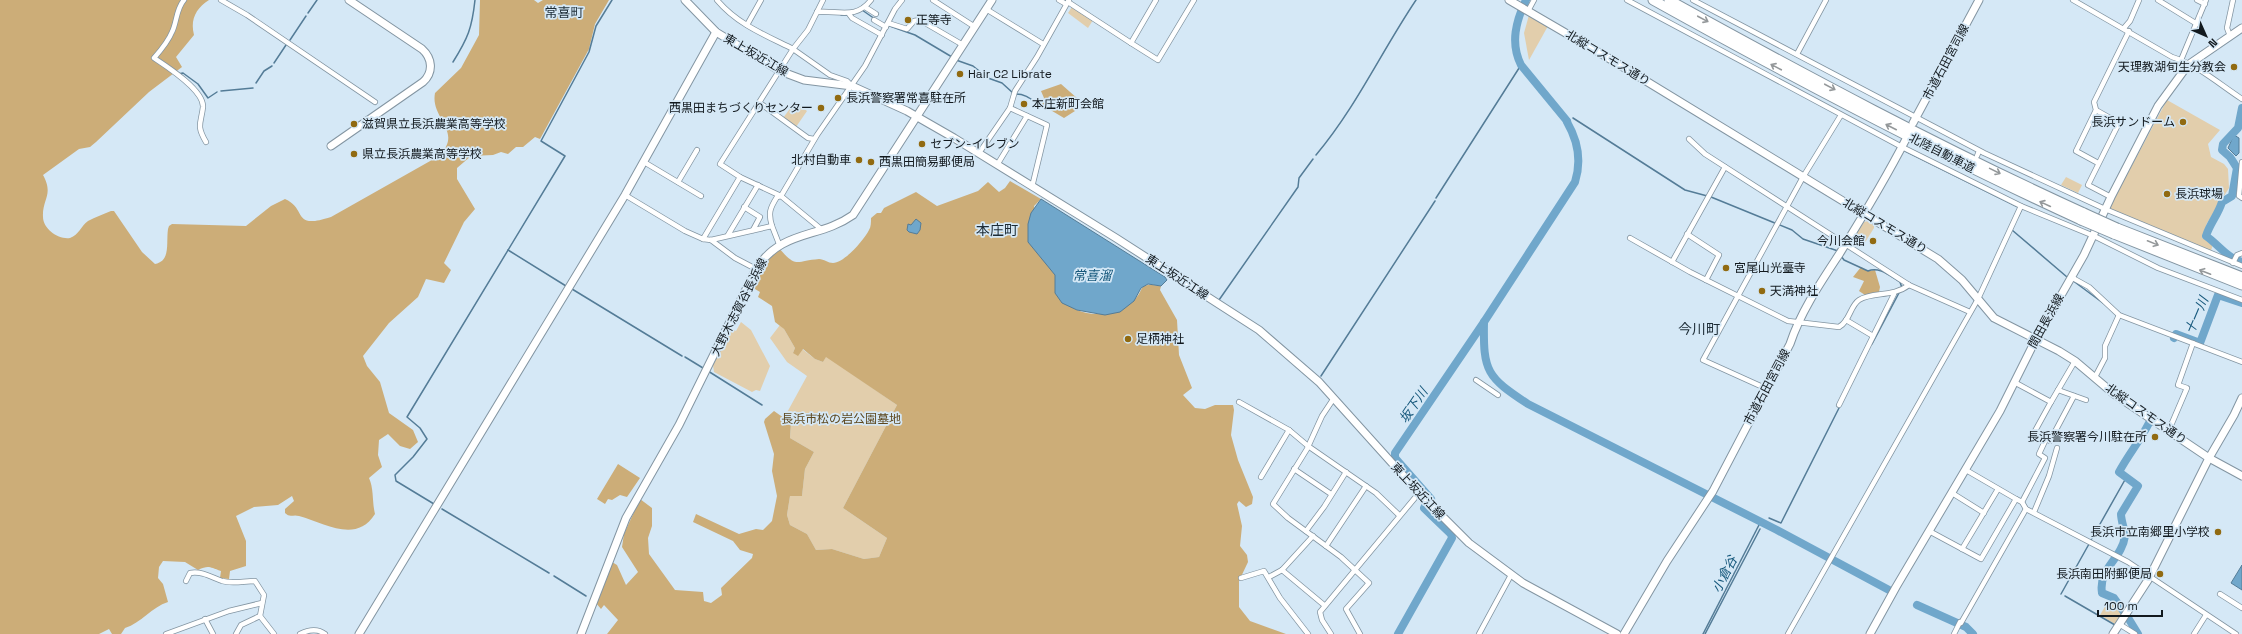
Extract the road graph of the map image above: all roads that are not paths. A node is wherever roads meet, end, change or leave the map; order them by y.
1 (184, 0) edge
2 (221, 0) edge
3 (349, 0) edge
4 (686, 0) edge
5 (716, 0) edge
6 (761, 0) edge
7 (823, 0) edge
8 (870, 0) edge
9 (902, 0) edge
10 (933, 0) edge
11 (992, 0) edge
12 (1059, 0) edge
13 (1156, 0) edge
14 (1194, 0) edge
15 (1509, 0) edge
16 (1534, 0) edge
17 (1627, 0) edge
18 (1653, 0) edge
19 (1669, 0) edge
20 (1693, 0) edge
21 (1826, 0) edge
22 (1979, 0) edge
23 (2073, 0) edge
24 (2139, 0) edge
25 (2158, 0) edge
26 (2198, 0) edge
27 (2233, 0) edge
28 (1068, 2) edge
29 (2205, 2) edge
30 (865, 7) junction
31 (986, 10) junction
32 (1527, 11) junction
33 (817, 12) junction
34 (876, 14) dead end
35 (850, 15) junction
36 (874, 20) dead end
37 (2197, 24) junction
38 (747, 25) junction
39 (887, 25) junction
40 (975, 27) junction
41 (2124, 28) junction
42 (2242, 28) edge
43 (2129, 31) junction
44 (716, 32) junction
45 (882, 35) junction
46 (2232, 35) junction
47 (1042, 44) junction
48 (1131, 44) junction
49 (963, 45) junction
50 (793, 49) junction
51 (1797, 54) junction
52 (2181, 60) junction
53 (2188, 64) junction
54 (780, 71) junction
55 (830, 79) junction
56 (852, 86) junction
57 (2242, 98) edge
58 (375, 102) dead end
59 (760, 103) junction
60 (1010, 108) junction
61 (2096, 110) junction
62 (1841, 115) junction
63 (915, 116) junction
64 (1027, 116) junction
65 (1917, 116) junction
66 (1913, 123) dead end
67 (814, 139) junction
68 (1689, 139) dead end
69 (1906, 139) dead end
70 (206, 142) dead end
71 (331, 146) dead end
72 (1902, 147) junction
73 (697, 150) dead end
74 (1979, 150) junction
75 (979, 153) junction
76 (1977, 156) dead end
77 (644, 162) junction
78 (2242, 162) edge
79 (2098, 163) junction
80 (997, 165) junction
81 (1725, 167) junction
82 (2242, 174) edge
83 (740, 177) junction
84 (1803, 177) junction
85 (678, 182) junction
86 (758, 185) junction
87 (1032, 187) junction
88 (625, 195) junction
89 (701, 196) dead end
90 (781, 196) junction
91 (2111, 197) junction
92 (2242, 198) edge
93 (2021, 206) junction
94 (744, 207) junction
95 (1786, 207) junction
96 (2105, 209) junction
97 (1864, 214) junction
98 (2083, 217) junction
99 (772, 226) junction
100 (821, 229) junction
101 (753, 230) junction
102 (2115, 231) junction
103 (1687, 234) junction
104 (728, 236) junction
105 (2094, 236) junction
106 (1630, 238) dead end
107 (703, 239) junction
108 (711, 240) junction
109 (779, 244) junction
110 (1845, 245) junction
111 (2242, 253) edge
112 (2234, 261) junction
113 (1672, 262) junction
114 (2242, 266) edge
115 (756, 269) junction
116 (2072, 277) junction
117 (2242, 277) edge
118 (1706, 280) junction
119 (1909, 285) junction
120 (2242, 285) edge
121 (1894, 294) junction
122 (1737, 295) junction
123 (1978, 298) junction
124 (2242, 300) edge
125 (1970, 312) junction
126 (2119, 315) junction
127 (1846, 320) junction
128 (1798, 324) junction
129 (1873, 336) junction
130 (2036, 339) junction
131 (2193, 344) junction
132 (2075, 361) junction
133 (2242, 362) edge
134 (2095, 378) junction
135 (1476, 380) dead end
136 (2014, 382) junction
137 (1765, 388) junction
138 (2058, 390) junction
139 (1498, 395) dead end
140 (2074, 396) junction
141 (1334, 398) junction
142 (2242, 398) edge
143 (2086, 400) dead end
144 (1239, 402) dead end
145 (2051, 402) junction
146 (1839, 405) dead end
147 (1289, 430) junction
148 (2169, 430) junction
149 (2046, 439) junction
150 (1308, 446) junction
151 (2057, 448) dead end
152 (2209, 458) junction
153 (1294, 469) junction
154 (1966, 470) junction
155 (1346, 472) junction
156 (2242, 476) edge
157 (1261, 477) dead end
158 (1366, 486) junction
159 (1998, 489) junction
160 (1419, 493) junction
161 (1952, 493) junction
162 (1331, 494) junction
163 (2016, 499) junction
164 (2022, 502) junction
165 (2026, 509) junction
166 (2034, 512) junction
167 (1984, 513) junction
168 (1399, 515) junction
169 (1306, 531) junction
170 (1929, 531) junction
171 (1313, 536) junction
172 (1326, 546) junction
173 (1962, 549) junction
174 (1282, 570) junction
175 (1355, 570) junction
176 (1511, 575) junction
177 (2150, 576) junction
178 (1269, 577) junction
179 (1241, 578) dead end
180 (186, 581) dead end
181 (2220, 594) dead end
182 (262, 603) junction
183 (1324, 605) junction
184 (2242, 608) edge
185 (2206, 615) junction
186 (260, 616) junction
187 (205, 619) junction
188 (2119, 624) junction
189 (166, 634) edge
190 (213, 634) edge
191 (236, 634) edge
192 (274, 634) edge
193 (300, 634) edge
194 (325, 634) edge
195 (359, 634) edge
196 (581, 634) edge
197 (1308, 634) edge
198 (1331, 634) edge
199 (1360, 634) edge
200 (1479, 634) edge
201 (1617, 634) edge
202 (1624, 634) edge
203 (1788, 634) edge
204 (1870, 634) edge
205 (1954, 634) edge
206 (2113, 634) edge
207 (2135, 634) edge
208 (2194, 634) edge
209 (2236, 634) edge

1 - 70 street
2 - 58 street
3 - 71 street
4 - 44 street, 東上坂近江線
5 - 38 street
6 - 38 street
7 - 33 street
8 - 30 street
9 - 39 street
10 - 40 street
11 - 31 street, 大野木志賀谷長浜線
12 - 28 street
13 - 48 street
14 - 48 street
15 - 32 street, 北縦コスモス通り
16 - 32 street
17 - 62 street
98 -> 18 highway, 北陸自動車道
19 -> 98 highway, 北陸自動車道
20 - 51 street
21 - 51 street
22 - 65 street, 市道石田宮司線
23 - 41 street
24 - 41 street
25 - 37 street
26 - 29 street
27 - 46 street
28 - 47 street
28 - 48 street
29 - 37 street
30 - 34 street
30 - 35 street
31 - 40 street, 大野木志賀谷長浜線
31 - 47 street
32 - 84 street, 北縦コスモス通り
33 - 35 street
33 - 50 street
35 - 45 street
36 - 39 street
37 - 52 street
38 - 50 street
39 - 45 street
39 - 49 street
40 - 49 street, 大野木志賀谷長浜線
41 - 43 street
42 - 46 street, 間田長浜線
43 - 52 street
43 - 61 street
44 - 54 street, 東上坂近江線
44 - 77 street
45 - 56 street
46 - 53 street, 間田長浜線
47 - 60 street
49 - 63 street, 大野木志賀谷長浜線
50 - 54 street
50 - 55 street
51 - 65 street
52 - 53 street
53 - 57 street
53 - 91 street, 間田長浜線
54 - 55 street, 東上坂近江線
54 - 59 street
55 - 56 street, 東上坂近江線
56 - 63 street, 東上坂近江線
56 - 67 street
59 - 67 street
59 - 83 street
60 - 64 street
60 - 75 street
61 - 79 street
61 - 79 street
62 - 72 street
62 - 84 street
63 - 75 street, 東上坂近江線
63 - 100 street, 大野木志賀谷長浜線
64 - 80 street
64 - 87 street
65 - 66 street, 市道石田宮司線
65 - 74 street
67 - 90 street
68 - 81 street
69 - 72 street, 市道石田宮司線
72 - 93 street
72 - 97 street, 市道石田宮司線
73 - 85 street
74 - 76 street
74 - 96 street
75 - 80 street, 東上坂近江線
77 - 85 street
77 - 88 street
78 - 82 street
79 - 91 street
80 - 87 street, 東上坂近江線
81 - 95 street
81 - 103 street
82 - 92 street
83 - 86 street
83 - 107 street
84 - 95 street
84 - 97 street, 北縦コスモス通り
85 - 89 street
86 - 90 street
86 - 94 street
87 - 141 street, 東上坂近江線
88 - 107 street
88 - 195 street
90 - 99 street
90 - 100 street
91 - 96 street, 間田長浜線
93 - 105 street
93 - 123 street
94 - 101 street
94 - 104 street
95 - 110 street
95 - 122 street
96 - 105 street, 間田長浜線
96 - 112 street
97 - 110 street, 市道石田宮司線
97 - 123 street, 北縦コスモス通り
98 - 102 highway, 北陸自動車道, bridge
99 - 101 street
99 - 109 street
100 - 109 street, 大野木志賀谷長浜線
101 - 104 street
102 -> 117 highway, 北陸自動車道
120 -> 102 highway, 北陸自動車道
103 - 113 street
103 - 118 street
104 - 108 street
105 - 116 street, 間田長浜線
105 - 124 street
106 - 113 street
107 - 108 street
108 - 115 street
109 - 115 street, 大野木志賀谷長浜線
110 - 119 street
110 - 128 street, 市道石田宮司線
111 - 112 street
112 - 114 street
113 - 118 street
115 - 196 street, 大野木志賀谷長浜線
116 - 126 street
116 - 130 street, 間田長浜線
118 - 122 street
119 - 121 street
119 - 125 street
121 - 127 street
121 - 129 street
122 - 128 street
122 - 137 street
123 - 125 street
123 - 130 street, 北縦コスモス通り
125 - 203 street
126 - 131 street
126 - 134 street
127 - 128 street
127 - 129 street
128 - 137 street, 市道石田宮司線
129 - 146 street
130 - 132 street, 北縦コスモス通り
130 - 136 street, 間田長浜線
131 - 133 street
131 - 148 street
132 - 134 street, 北縦コスモス通り
132 - 138 street
134 - 148 street, 北縦コスモス通り
135 - 139 street
136 - 145 street
136 - 154 street, 間田長浜線
137 - 202 street, 市道石田宮司線
138 - 140 street
138 - 145 street
140 - 143 street
140 - 149 street
141 - 150 street
141 - 160 street, 東上坂近江線
142 - 152 street
144 - 147 street
145 - 149 street
147 - 150 street
147 - 157 street
148 - 152 street, 北縦コスモス通り
149 - 164 street
150 - 153 street
150 - 155 street
151 - 166 street
152 - 156 street, 北縦コスモス通り
152 - 177 street
153 - 162 street
153 - 169 street
154 - 159 street
154 - 161 street, 間田長浜線
155 - 158 street
155 - 162 street
158 - 168 street
158 - 172 street
159 - 163 street
159 - 167 street
160 - 168 street
160 - 176 street, 東上坂近江線
161 - 167 street
161 - 170 street, 間田長浜線
162 - 169 street
163 - 164 street
163 - 173 street
164 - 165 street
165 - 166 street
165 - 205 street
166 - 177 street
167 - 173 street
168 - 175 street
169 - 171 street
170 - 173 street
170 - 204 street, 間田長浜線
171 - 172 street
171 - 174 street
172 - 175 street
174 - 178 street
174 - 183 street
175 - 183 street
175 - 199 street
176 - 200 street
176 - 201 street, 東上坂近江線
177 - 185 street
177 - 188 street
178 - 179 street
178 - 197 street
180 - 182 street
181 - 184 street
182 - 186 street
182 - 187 street
183 - 198 street
185 - 208 street
185 - 209 street
186 - 191 street
186 - 192 street
187 - 189 street
187 - 190 street
188 - 206 street
188 - 207 street
193 - 194 street

